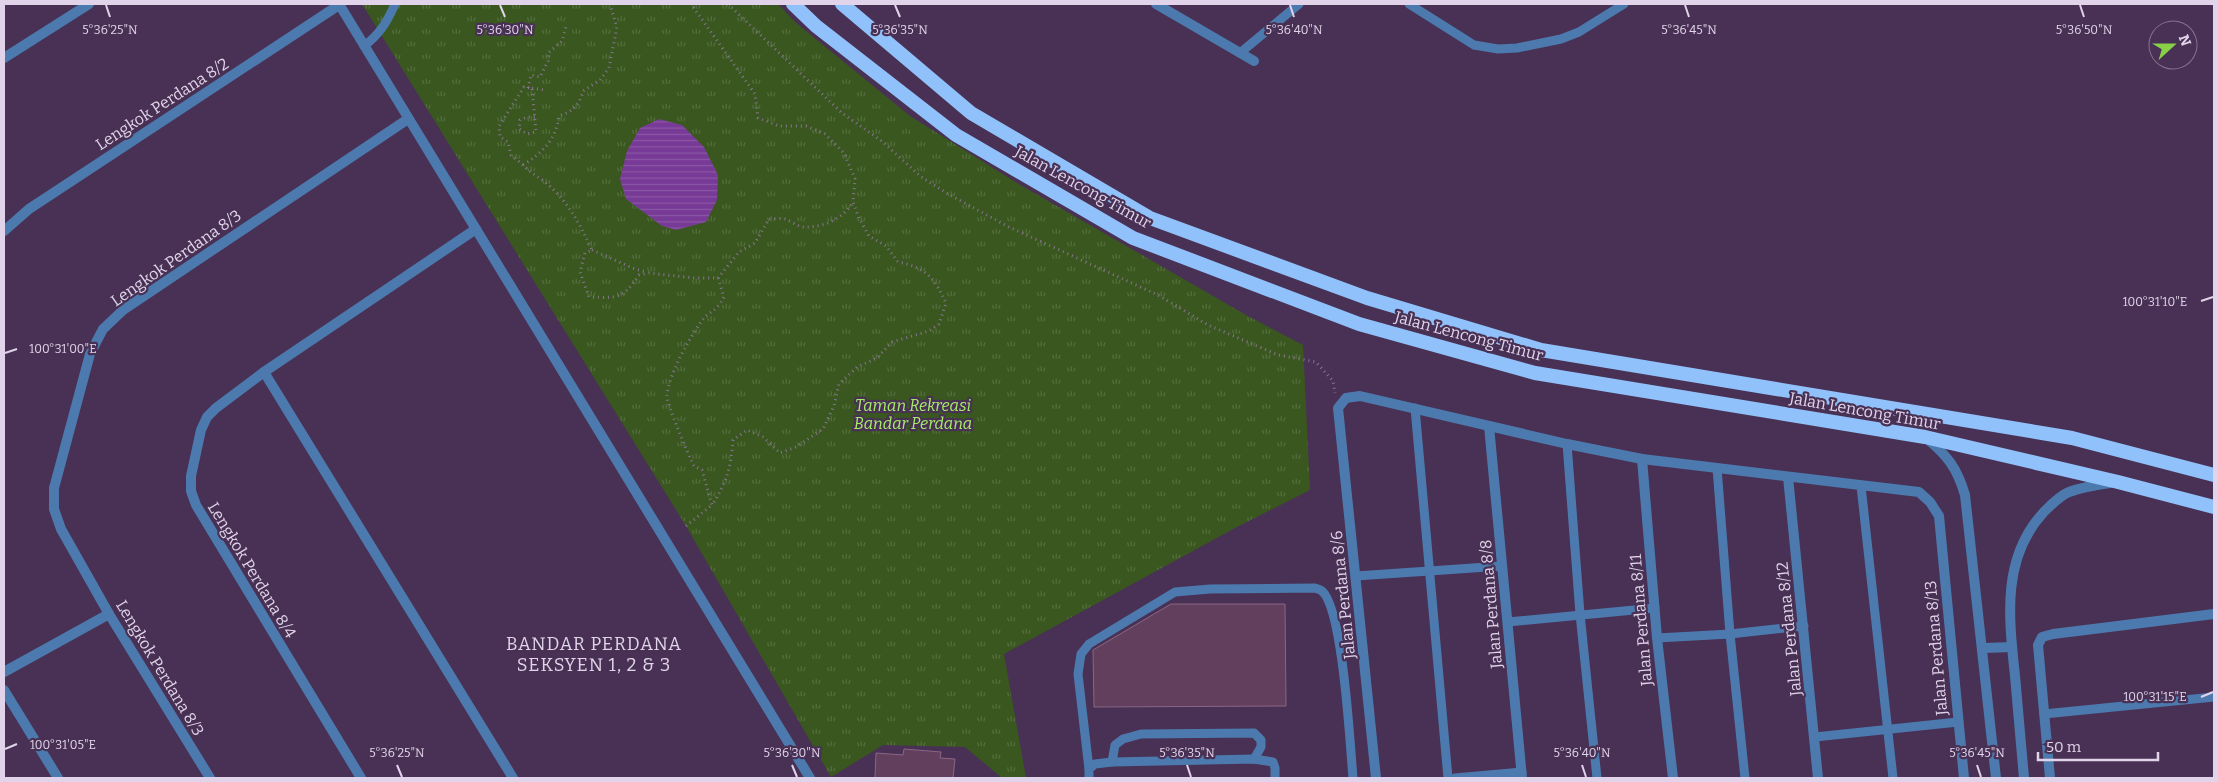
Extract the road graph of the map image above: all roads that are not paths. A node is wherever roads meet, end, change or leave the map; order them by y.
1 (89, 4) edge
2 (339, 4) edge
3 (395, 4) edge
4 (793, 4) edge
5 (842, 4) edge
6 (1156, 4) edge
7 (1299, 4) edge
8 (1409, 4) edge
9 (1624, 4) edge
10 (364, 46) junction
11 (1240, 53) junction
12 (4, 58) edge
13 (1254, 61) dead end
14 (408, 119) junction
15 (476, 229) junction
16 (4, 231) edge
17 (264, 372) junction
18 (1414, 408) junction
19 (1489, 426) junction
20 (1925, 437) junction
21 (1567, 444) junction
22 (1642, 459) junction
23 (1717, 468) junction
24 (2214, 475) edge
25 (1788, 477) junction
26 (2118, 482) junction
27 (1861, 486) junction
28 (2214, 507) edge
29 (1502, 566) junction
30 (1428, 570) junction
31 (1356, 576) junction
32 (1655, 608) junction
33 (109, 614) junction
34 (1580, 614) junction
35 (2214, 614) edge
36 (1508, 622) junction
37 (1804, 626) junction
38 (1730, 634) junction
39 (1657, 638) junction
40 (2012, 647) junction
41 (1984, 648) junction
42 (4, 672) edge
43 (4, 690) edge
44 (2214, 697) edge
45 (2044, 714) junction
46 (1958, 722) junction
47 (1888, 730) junction
48 (1815, 737) junction
49 (1254, 759) junction
50 (1112, 762) junction
51 (1089, 773) edge
52 (1522, 775) edge
53 (58, 778) edge
54 (210, 778) edge
55 (359, 778) edge
56 (513, 778) edge
57 (810, 778) edge
58 (1275, 778) edge
59 (1353, 778) edge
60 (1376, 778) edge
61 (1448, 778) edge
62 (1455, 778) edge
63 (1597, 778) edge
64 (1672, 778) edge
65 (1745, 778) edge
66 (1818, 778) edge
67 (1893, 778) edge
68 (1964, 778) edge
69 (1996, 778) edge
70 (2024, 778) edge
71 (2050, 778) edge

1 - 12 street
2 - 10 street
2 - 16 street, Lengkok Perdana 8/2
3 - 10 lane
4 - 20 highway, Jalan Lencong Timur
5 - 24 highway, Jalan Lencong Timur
6 - 11 street
7 - 11 lane
8 - 9 lane
10 - 14 street
11 - 13 street
14 - 15 street
14 - 33 street, Lengkok Perdana 8/3
15 - 17 street, Lengkok Perdana 8/4
15 - 57 street
17 - 55 street, Lengkok Perdana 8/4
17 - 56 street
18 - 19 street
18 - 30 lane
18 - 31 street, Jalan Perdana 8/6
19 - 21 street
19 - 29 street, Jalan Perdana 8/8
20 - 26 highway, Jalan Lencong Timur
20 - 41 street
21 - 22 street
21 - 34 lane
22 - 23 street
22 - 32 street, Jalan Perdana 8/11
23 - 25 street
23 - 38 lane
25 - 27 street
25 - 37 street, Jalan Perdana 8/12
26 - 28 highway, Jalan Lencong Timur
26 - 40 street
27 - 46 street, Jalan Perdana 8/13
27 - 47 lane
29 - 30 lane
29 - 36 street, Jalan Perdana 8/8
30 - 31 lane
30 - 61 lane
31 - 60 street, Jalan Perdana 8/6
32 - 34 lane
32 - 39 street, Jalan Perdana 8/11
33 - 42 street
33 - 54 street, Lengkok Perdana 8/3
34 - 36 lane
34 - 63 lane
35 - 45 street
36 - 52 street, Jalan Perdana 8/8
37 - 38 lane
37 - 48 street, Jalan Perdana 8/12
38 - 39 lane
38 - 65 lane
39 - 64 street, Jalan Perdana 8/11
40 - 41 street
40 - 70 street
41 - 69 street
43 - 53 street
44 - 45 lane
45 - 71 street
46 - 47 lane
46 - 68 street, Jalan Perdana 8/13
47 - 48 lane
47 - 67 lane
48 - 66 street, Jalan Perdana 8/12
49 - 50 lane
49 - 50 lane
49 - 58 lane
50 - 51 lane
51 - 59 lane
52 - 62 lane

